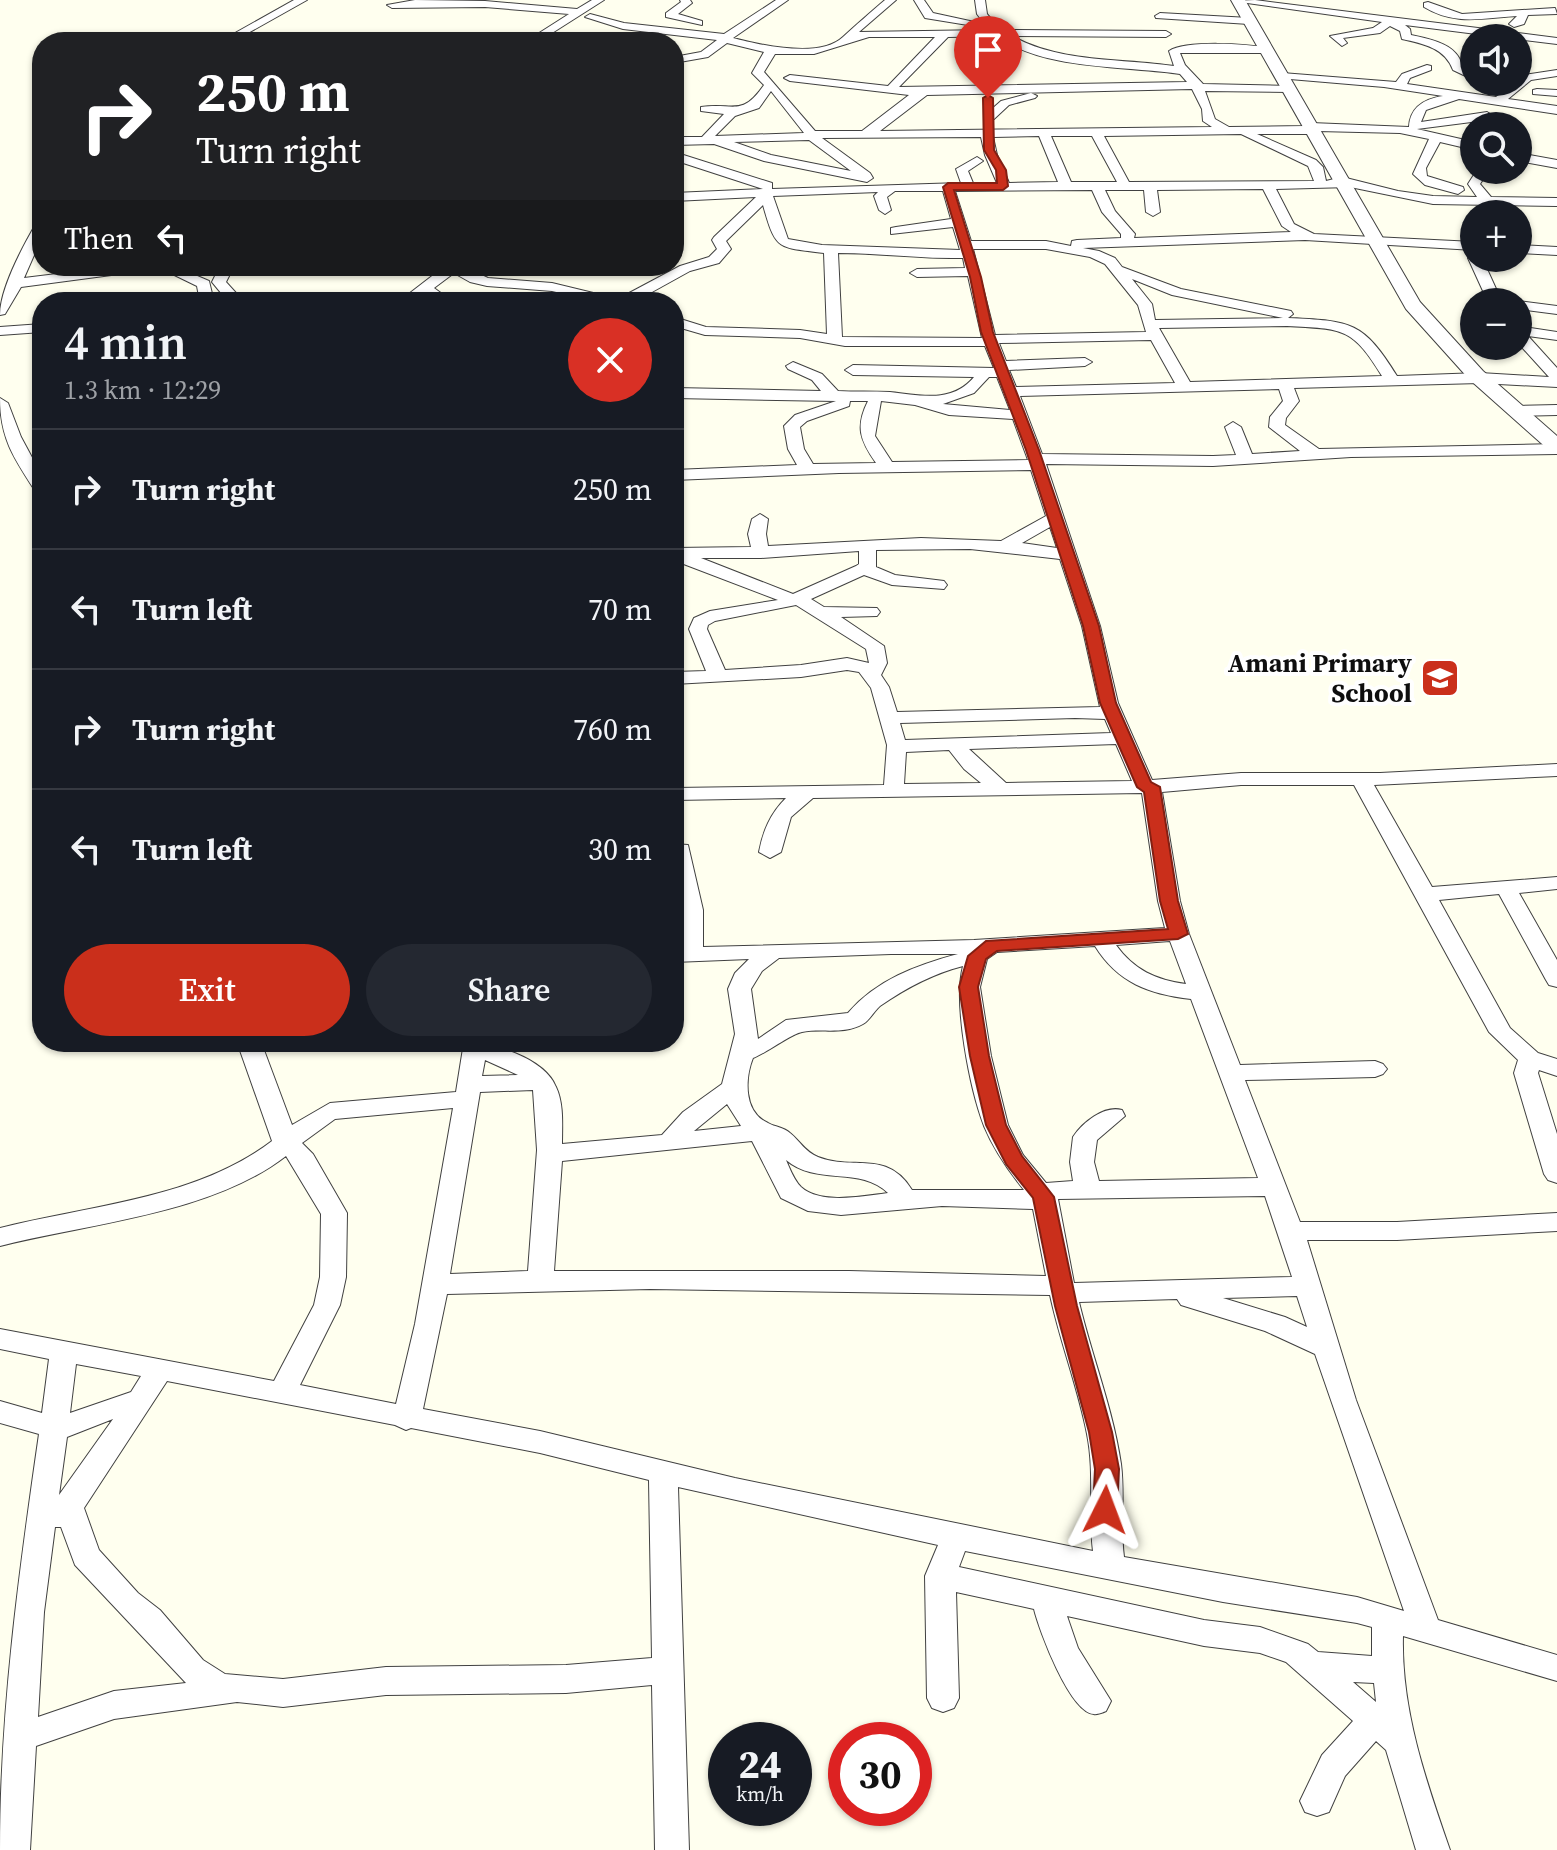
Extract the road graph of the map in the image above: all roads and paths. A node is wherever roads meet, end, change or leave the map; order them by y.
1 (302, 0) edge
2 (599, 0) edge
3 (685, 0) edge
4 (783, 0) edge
5 (891, 0) edge
6 (919, 0) edge
7 (980, 0) edge
8 (1238, 0) edge
9 (1154, 1) edge
10 (1431, 3) edge
11 (392, 5) dead end
12 (1292, 7) junction
13 (1556, 8) edge
14 (1352, 11) junction
15 (578, 12) junction
16 (1522, 13) junction
17 (871, 16) junction
18 (590, 17) dead end
19 (1248, 19) junction
20 (1068, 20) dead end
21 (1391, 20) junction
22 (1406, 21) junction
23 (1515, 24) edge
24 (1162, 26) junction
25 (856, 27) junction
26 (1460, 28) edge
27 (996, 31) junction
28 (243, 32) edge
29 (547, 32) edge
30 (670, 32) edge
31 (1055, 32) junction
32 (891, 33) junction
33 (1354, 33) junction
34 (684, 34) edge
35 (911, 34) junction
36 (944, 34) junction
37 (848, 37) junction
38 (1532, 38) edge
39 (725, 39) junction
40 (1557, 41) edge
41 (1342, 43) dead end
42 (832, 46) junction
43 (768, 50) junction
44 (1266, 50) junction
45 (1176, 51) junction
46 (707, 53) junction
47 (694, 58) junction
48 (1089, 58) junction
49 (684, 59) edge
50 (1117, 61) junction
51 (1142, 63) junction
52 (684, 64) edge
53 (1427, 68) dead end
54 (1460, 70) edge
55 (1185, 71) junction
56 (1086, 73) junction
57 (1557, 73) edge
58 (794, 74) junction
59 (1532, 76) edge
60 (1286, 83) junction
61 (771, 85) junction
62 (1198, 86) junction
63 (1400, 86) junction
64 (891, 89) junction
65 (1062, 89) junction
66 (986, 90) junction
67 (926, 91) junction
68 (1532, 91) edge
69 (1537, 92) junction
70 (1557, 93) edge
71 (1505, 96) edge
72 (1470, 97) junction
73 (1496, 102) junction
74 (756, 104) junction
75 (1534, 107) junction
76 (1557, 110) edge
77 (792, 111) junction
78 (737, 112) junction
79 (1490, 112) edge
80 (990, 116) junction
81 (1460, 123) edge
82 (1411, 128) junction
83 (1233, 131) junction
84 (1096, 132) junction
85 (1314, 132) junction
86 (1044, 133) junction
87 (989, 135) junction
88 (812, 136) junction
89 (861, 136) junction
90 (1437, 136) junction
91 (710, 138) junction
92 (1362, 138) dead end
93 (684, 140) edge
94 (1460, 141) edge
95 (829, 149) junction
96 (1327, 154) junction
97 (1303, 159) junction
98 (684, 160) edge
99 (977, 161) dead end
100 (1532, 163) edge
101 (1027, 170) dead end
102 (1555, 174) edge
103 (790, 175) junction
104 (870, 178) junction
105 (1343, 183) junction
106 (1267, 185) junction
107 (1321, 185) junction
108 (1003, 186) junction
109 (1030, 186) junction
110 (1066, 186) junction
111 (1097, 186) junction
112 (1125, 186) junction
113 (1150, 186) junction
114 (889, 187) junction
115 (948, 187) junction
116 (970, 187) junction
117 (766, 191) junction
118 (684, 198) edge
119 (1480, 198) edge
120 (1557, 202) edge
121 (885, 210) dead end
122 (1153, 212) dead end
123 (896, 231) dead end
124 (1305, 236) junction
125 (963, 239) junction
126 (1124, 241) junction
127 (1377, 241) junction
128 (32, 242) edge
129 (1052, 246) junction
130 (831, 249) junction
131 (1532, 250) edge
132 (1557, 251) edge
133 (1460, 252) edge
134 (1115, 268) junction
135 (684, 270) edge
136 (974, 272) junction
137 (917, 273) dead end
138 (90, 276) edge
139 (189, 276) edge
140 (441, 276) edge
141 (473, 276) edge
142 (676, 276) edge
143 (15, 283) junction
144 (1171, 290) junction
145 (205, 292) edge
146 (421, 292) edge
147 (573, 292) edge
148 (645, 292) edge
149 (1143, 301) junction
150 (1532, 307) edge
151 (1537, 308) junction
152 (1532, 310) edge
153 (1557, 310) edge
154 (0, 311) edge
155 (1269, 316) junction
156 (684, 324) edge
157 (32, 329) edge
158 (1153, 330) junction
159 (0, 331) edge
160 (1532, 333) edge
161 (1535, 333) junction
162 (1557, 336) edge
163 (837, 341) junction
164 (911, 341) junction
165 (990, 341) junction
166 (1557, 345) edge
167 (1532, 347) edge
168 (1085, 362) dead end
169 (793, 366) dead end
170 (853, 370) junction
171 (894, 370) junction
172 (1555, 371) edge
173 (983, 373) junction
174 (1480, 378) junction
175 (1005, 380) junction
176 (1392, 380) junction
177 (1512, 380) junction
178 (1342, 381) junction
179 (1284, 383) junction
180 (1185, 387) junction
181 (968, 389) junction
182 (684, 393) edge
183 (1557, 397) edge
184 (838, 399) junction
185 (877, 400) junction
186 (1291, 401) junction
187 (0, 403) edge
188 (925, 403) junction
189 (1557, 410) edge
190 (1517, 411) junction
191 (1019, 415) junction
192 (1233, 427) dead end
193 (1557, 448) edge
194 (1315, 454) junction
195 (1246, 459) junction
196 (1037, 462) junction
197 (886, 466) junction
198 (808, 469) junction
199 (32, 474) edge
200 (684, 475) edge
201 (1056, 517) junction
202 (760, 519) dead end
203 (1007, 544) junction
204 (867, 547) junction
205 (684, 553) edge
206 (764, 553) junction
207 (1067, 555) junction
208 (684, 556) edge
209 (864, 569) junction
210 (938, 585) dead end
211 (794, 599) junction
212 (816, 612) junction
213 (871, 612) dead end
214 (872, 674) junction
215 (718, 676) junction
216 (684, 678) edge
217 (1115, 714) junction
218 (888, 718) junction
219 (1126, 738) junction
220 (955, 745) junction
221 (897, 746) junction
222 (895, 768) junction
223 (1557, 770) edge
224 (1361, 779) junction
225 (1148, 787) junction
226 (957, 789) junction
227 (1001, 789) junction
228 (894, 790) junction
229 (810, 791) junction
230 (684, 794) edge
231 (770, 852) dead end
232 (684, 880) edge
233 (1557, 883) edge
234 (1505, 886) junction
235 (1427, 894) junction
236 (1178, 934) junction
237 (1101, 938) junction
238 (774, 951) junction
239 (985, 951) junction
240 (692, 955) edge
241 (743, 976) junction
242 (1557, 980) edge
243 (1202, 993) junction
244 (253, 1052) edge
245 (475, 1052) edge
246 (490, 1052) edge
247 (744, 1053) junction
248 (1547, 1059) edge
249 (1375, 1069) dead end
250 (1233, 1073) junction
251 (541, 1082) junction
252 (734, 1087) junction
253 (467, 1091) junction
254 (1113, 1116) dead end
255 (758, 1130) junction
256 (286, 1141) junction
257 (669, 1143) junction
258 (549, 1153) junction
259 (850, 1169) junction
260 (1557, 1174) edge
261 (1275, 1187) junction
262 (1088, 1190) junction
263 (1043, 1199) junction
264 (905, 1200) junction
265 (849, 1205) junction
266 (1557, 1222) edge
267 (1291, 1231) junction
268 (0, 1237) edge
269 (540, 1281) junction
270 (435, 1285) junction
271 (1308, 1286) junction
272 (1063, 1290) junction
273 (1175, 1290) junction
274 (1249, 1290) junction
275 (1292, 1332) junction
276 (0, 1339) edge
277 (1326, 1348) junction
278 (64, 1351) junction
279 (160, 1369) junction
280 (282, 1393) junction
281 (140, 1400) junction
282 (0, 1412) edge
283 (406, 1419) junction
284 (54, 1428) junction
285 (663, 1473) junction
286 (68, 1505) junction
287 (41, 1537) junction
288 (956, 1537) junction
289 (1110, 1567) junction
290 (940, 1576) junction
291 (1047, 1599) junction
292 (1388, 1619) junction
293 (1426, 1630) junction
294 (1312, 1665) junction
295 (1557, 1668) edge
296 (667, 1670) junction
297 (1386, 1671) junction
298 (240, 1690) junction
299 (943, 1698) dead end
300 (1095, 1701) dead end
301 (1377, 1719) junction
302 (21, 1737) junction
303 (1401, 1743) junction
304 (1317, 1801) dead end
305 (13, 1850) edge
306 (672, 1850) edge
307 (1433, 1850) edge

1 - 28 street
2 - 15 street
3 - 39 street
4 - 39 street
5 - 17 street
6 - 27 street
7 - 27 street
8 - 12 street
8 - 19 street
9 - 24 street
10 - 16 street
10 - 22 street
11 - 15 street
12 - 14 street
12 - 19 street
13 - 16 street
14 - 21 street
14 - 33 street
15 - 29 street
16 - 23 street
17 - 25 street
17 - 35 street
18 - 30 street
19 - 24 street
19 - 44 street
20 - 31 street
21 - 22 street
21 - 33 street
21 - 54 street
22 - 26 street
24 - 31 street
24 - 45 street
25 - 32 street
25 - 37 street
27 - 31 street
27 - 36 street
27 - 48 street
32 - 35 street
32 - 37 street
33 - 41 street
34 - 39 street
35 - 36 street
36 - 64 street
37 - 42 street
38 - 40 street
39 - 43 street
39 - 46 street
42 - 43 street
42 - 58 street
43 - 46 street
43 - 58 street
43 - 61 street
44 - 45 street
44 - 60 street
45 - 51 street
45 - 55 street
46 - 47 street
47 - 49 street
47 - 52 street
48 - 50 street
48 - 56 street
50 - 51 street
50 - 56 street
51 - 55 street
53 - 63 street
55 - 62 street
56 - 65 street
57 - 59 street
58 - 61 street
58 - 64 street
60 - 62 street
60 - 63 street
60 - 85 street
61 - 74 street
61 - 77 street
62 - 65 street
62 - 83 street
63 - 72 street
64 - 67 street
65 - 66 street
65 - 80 street
66 - 67 street
66 - 80 street
67 - 89 street
68 - 69 street
69 - 70 street
69 - 75 street
71 - 73 street
72 - 73 street
72 - 82 street
73 - 75 street
73 - 79 street
74 - 77 street
74 - 78 street
75 - 76 street
77 - 88 street
78 - 91 street
78 - 91 street
80 - 87 street
81 - 82 street
82 - 85 street
82 - 90 street
83 - 84 street
83 - 85 street
83 - 97 street
84 - 86 street
84 - 112 street
85 - 92 street
85 - 96 street
86 - 87 street
86 - 110 street
87 - 89 street
87 - 108 street
88 - 89 street
88 - 91 street
88 - 95 street
89 - 95 street
90 - 94 street
90 - 119 street
91 - 93 street
91 - 103 street
95 - 103 street
95 - 104 street
96 - 97 street
96 - 105 street
97 - 107 street
98 - 117 street
99 - 116 street
100 - 102 street
101 - 109 street
102 - 119 street
103 - 104 street
103 - 114 street
103 - 117 street
104 - 114 street
105 - 107 street
105 - 119 street
105 - 127 street
106 - 107 street
106 - 113 street
106 - 124 street
108 - 109 street
108 - 116 street
109 - 110 street
110 - 111 street
111 - 112 street
111 - 126 street
112 - 113 street
113 - 122 street
114 - 115 street
114 - 121 street
115 - 116 street
115 - 125 street
117 - 118 street
117 - 130 street
117 - 135 street
119 - 120 street
123 - 125 street
124 - 126 street
124 - 127 street
125 - 129 street
125 - 130 street
125 - 136 street
126 - 129 street
126 - 134 street
127 - 133 street
127 - 174 street
128 - 143 street
129 - 134 street
130 - 163 street
131 - 132 street
134 - 144 street
134 - 149 street
136 - 137 street
136 - 165 street
138 - 143 street
139 - 145 street
140 - 146 street
141 - 147 street
142 - 148 street
143 - 154 street
144 - 149 street
144 - 155 street
149 - 158 street
150 - 151 street
151 - 152 street
151 - 153 street
155 - 158 street
155 - 176 street
156 - 163 street
157 - 159 street
158 - 165 street
158 - 180 street
160 - 161 street
161 - 162 street
161 - 166 street
163 - 164 street
163 - 170 street
164 - 165 street
164 - 171 street
165 - 175 street
167 - 172 street
168 - 175 street
169 - 184 street
170 - 171 street
170 - 185 street
171 - 173 street
172 - 177 street
173 - 175 street
173 - 181 street
174 - 176 street
174 - 177 street
174 - 190 street
175 - 180 street
175 - 181 street
175 - 191 street
176 - 178 street
177 - 183 street
178 - 179 street
178 - 186 street
179 - 180 street
179 - 186 street
181 - 188 street
182 - 184 street
184 - 185 street
184 - 198 street
185 - 188 street
185 - 197 street
186 - 194 street
187 - 199 street
188 - 191 street
189 - 190 street
190 - 193 street
191 - 196 street
192 - 195 street
193 - 194 street
194 - 195 street
195 - 196 street
196 - 197 street
196 - 201 street
197 - 198 street
198 - 200 street
201 - 203 street
201 - 207 street
202 - 206 street
203 - 204 street
203 - 207 street
204 - 206 street
204 - 209 street
205 - 206 street
206 - 211 street
207 - 217 street
208 - 211 street
209 - 210 street
209 - 211 street
211 - 212 street
211 - 215 street
212 - 213 street
212 - 214 street
214 - 215 street
214 - 218 street
215 - 216 street
217 - 218 street
217 - 219 street
218 - 221 street
219 - 220 street
219 - 225 street
220 - 221 street
220 - 227 street
221 - 222 street
222 - 226 street
222 - 228 street
223 - 224 street
224 - 225 street
224 - 235 street
225 - 227 street
225 - 236 street
226 - 227 street
226 - 228 street
228 - 229 street
229 - 230 street
229 - 231 street
232 - 240 street
233 - 234 street
234 - 235 street
234 - 242 street
235 - 248 street
236 - 237 street
236 - 243 street
237 - 239 street
237 - 243 street
238 - 239 street
238 - 240 street
238 - 241 street
239 - 247 street
239 - 263 street
240 - 241 street
241 - 247 street
243 - 250 street
244 - 256 street
245 - 253 street
246 - 251 street
247 - 252 street
248 - 260 street
249 - 250 street
250 - 261 street
251 - 253 street
251 - 258 street
252 - 255 street
252 - 257 street
253 - 256 street
253 - 270 street
254 - 262 street
255 - 257 street
255 - 259 street
255 - 265 street
256 - 268 street
256 - 280 street
257 - 258 street
258 - 269 street
259 - 264 street
259 - 265 street
261 - 262 street
261 - 267 street
262 - 263 street
263 - 264 street
263 - 272 street
264 - 265 street
266 - 267 street
267 - 271 street
269 - 270 street
269 - 272 street
270 - 283 street
271 - 274 street
271 - 277 street
272 - 273 street
272 - 289 street
273 - 274 street
273 - 275 street
274 - 275 street
275 - 277 street
276 - 278 street
277 - 293 street
278 - 279 street
278 - 284 street
279 - 280 street
279 - 281 street
280 - 283 street
281 - 284 street
281 - 286 street
282 - 284 street
283 - 285 street
284 - 287 street
285 - 288 street
285 - 296 street
286 - 287 street
286 - 298 street
287 - 302 street
288 - 289 street
288 - 290 street
289 - 292 street
290 - 291 street
290 - 299 street
291 - 294 street
291 - 300 street
292 - 293 street
292 - 297 street
293 - 295 street
294 - 297 street
294 - 301 street
296 - 298 street
296 - 306 street
297 - 303 street
298 - 302 street
301 - 303 street
301 - 304 street
302 - 305 street
303 - 307 street

